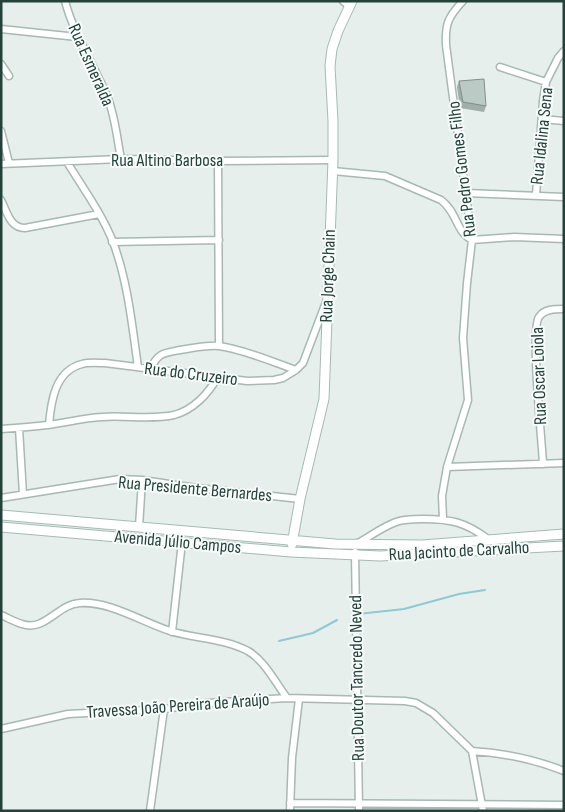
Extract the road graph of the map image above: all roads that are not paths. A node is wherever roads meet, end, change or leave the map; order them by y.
1 (65, 1) edge
2 (463, 1) edge
3 (348, 3) edge
4 (1, 29) edge
5 (77, 37) junction
6 (564, 51) edge
7 (1, 64) edge
8 (500, 68) dead end
9 (9, 76) dead end
10 (546, 82) junction
11 (542, 118) junction
12 (564, 121) edge
13 (1, 131) edge
14 (122, 159) junction
15 (333, 160) junction
16 (218, 161) junction
17 (67, 162) junction
18 (9, 163) junction
19 (1, 164) edge
20 (333, 172) junction
21 (466, 193) junction
22 (536, 195) junction
23 (564, 197) edge
24 (1, 200) edge
25 (99, 214) junction
26 (564, 239) edge
27 (219, 240) junction
28 (472, 240) junction
29 (112, 242) junction
30 (326, 301) junction
31 (564, 309) edge
32 (219, 346) junction
33 (138, 367) junction
34 (151, 369) junction
35 (296, 370) junction
36 (217, 378) junction
37 (49, 425) junction
38 (19, 428) junction
39 (1, 429) edge
40 (564, 463) edge
41 (543, 464) junction
42 (447, 467) junction
43 (142, 480) junction
44 (23, 494) junction
45 (1, 498) edge
46 (300, 499) junction
47 (1, 516) edge
48 (444, 519) junction
49 (1, 526) edge
50 (139, 527) junction
51 (561, 534) edge
52 (267, 538) junction
53 (488, 539) junction
54 (293, 540) junction
55 (182, 542) junction
56 (561, 546) edge
57 (266, 550) junction
58 (356, 550) junction
59 (422, 550) junction
60 (291, 552) junction
61 (1, 614) edge
62 (172, 632) junction
63 (286, 698) junction
64 (299, 699) junction
65 (357, 700) junction
66 (164, 709) junction
67 (1, 730) edge
68 (472, 751) junction
69 (564, 771) edge
70 (564, 805) edge
71 (290, 807) edge
72 (359, 807) edge
73 (483, 807) edge
74 (150, 811) edge

1 - 5 street, Rua Esmeralda
2 - 21 street, Rua Pedro Gomes Filho
3 - 15 street, Rua Jorge Chain
4 - 5 street
5 - 14 street, Rua Esmeralda
6 - 10 street, Rua Idalina Sena
7 - 9 street
8 - 10 street
10 - 11 street, Rua Idalina Sena
11 - 12 street
11 - 22 street, Rua Idalina Sena
13 - 18 street
14 - 16 street, Rua Altino Barbosa
14 - 17 street, Rua Altino Barbosa
15 - 16 street, Rua Altino Barbosa
15 - 20 street, Rua Jorge Chain
16 - 27 street
17 - 18 street, Rua Altino Barbosa
17 - 25 street
18 - 19 street, Rua Altino Barbosa
20 - 28 street
20 - 30 street, Rua Jorge Chain
21 - 22 street
21 - 28 street, Rua Pedro Gomes Filho
22 - 23 street
24 - 25 street
25 - 29 street
26 - 28 street
27 - 29 street
27 - 32 street
28 - 42 street, Rua Pedro Gomes Filho
29 - 33 street
30 - 35 street
30 - 46 street, Rua Jorge Chain
31 - 41 street, Rua Oscar Loiola
32 - 34 street
32 - 35 street
33 - 34 street, Rua do Cruzeiro
33 - 37 street, Rua do Cruzeiro
34 - 36 street, Rua do Cruzeiro
35 - 36 street, Rua do Cruzeiro
36 - 37 street
37 - 38 street
38 - 39 street
38 - 44 street
40 - 41 street
41 - 42 street
42 - 48 street, Rua Pedro Gomes Filho
43 - 44 street, Rua Presidente Bernardes
43 - 46 street, Rua Presidente Bernardes
43 - 50 street
44 - 45 street, Rua Presidente Bernardes
46 - 54 street, Rua Jorge Chain
47 - 50 street
48 - 53 street
48 - 58 street
49 - 55 street, Avenida Júlio Campos
50 - 52 street
51 - 53 street
51 - 56 street
52 - 54 street
52 - 57 street
53 - 59 street
54 - 58 street
54 - 60 street, Rua Jorge Chain
55 - 57 street, Avenida Júlio Campos
55 - 62 street
56 - 59 street, Rua Jacinto de Carvalho
57 - 60 street, Avenida Júlio Campos
58 - 59 street, Rua Jacinto de Carvalho
58 - 60 street, Avenida Júlio Campos
58 - 65 street, Rua Doutor Tancredo Neved
61 - 62 street
62 - 63 street
63 - 64 street, Travessa João Pereira de Araújo
63 - 66 street, Travessa João Pereira de Araújo
64 - 65 street, Travessa João Pereira de Araújo
64 - 71 street
65 - 68 street, Travessa João Pereira de Araújo
65 - 72 street, Rua Doutor Tancredo Neved
66 - 67 street, Travessa João Pereira de Araújo
66 - 74 street
68 - 69 street
68 - 73 street
70 - 73 street
71 - 72 street
72 - 73 street

